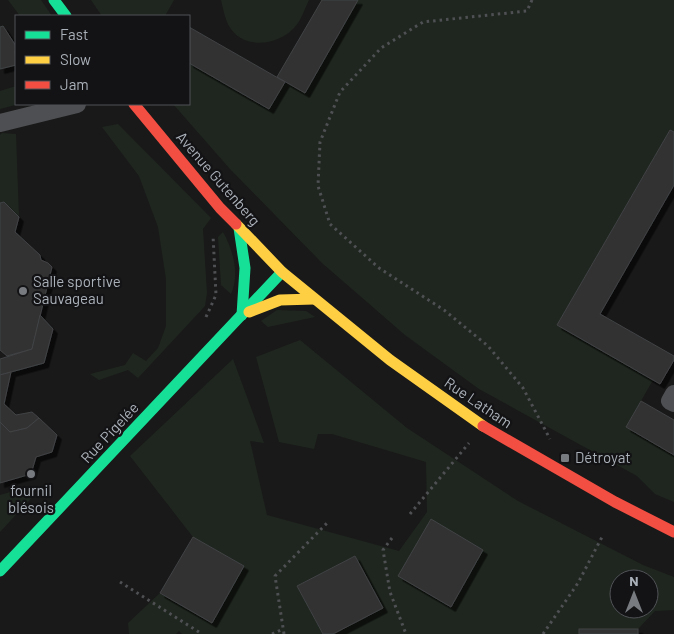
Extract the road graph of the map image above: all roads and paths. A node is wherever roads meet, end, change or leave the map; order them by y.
1 (54, 0) edge
2 (532, 0) edge
3 (65, 15) edge
4 (73, 105) edge
5 (135, 105) edge
6 (0, 123) edge
7 (239, 228) junction
8 (213, 233) dead end
9 (282, 272) junction
10 (314, 299) junction
11 (242, 315) junction
12 (200, 323) dead end
13 (674, 394) edge
14 (674, 403) edge
15 (484, 426) junction
16 (545, 439) dead end
17 (410, 514) dead end
18 (328, 522) dead end
19 (674, 532) edge
20 (602, 537) dead end
21 (392, 538) dead end
22 (0, 571) edge
23 (120, 582) dead end
24 (283, 629) junction
25 (202, 634) edge
26 (272, 634) edge
27 (284, 634) edge
28 (406, 634) edge
29 (543, 634) edge

1 - 3 main road
2 - 16 path
4 - 6 street
5 - 7 main road, Avenue Gutenberg
7 - 9 main road, Avenue Gutenberg
7 - 11 main road
8 - 12 path
9 - 10 main road, Rue Latham
9 - 11 main road, Rue Pigelée
10 - 11 main road
10 - 15 main road, Rue Latham
11 - 22 main road, Rue Pigelée
13 - 14 street
15 - 17 path
15 - 19 main road, Rue Latham
18 - 24 path
20 - 29 path
21 - 28 path
23 - 25 path
24 - 26 path
24 - 27 path

